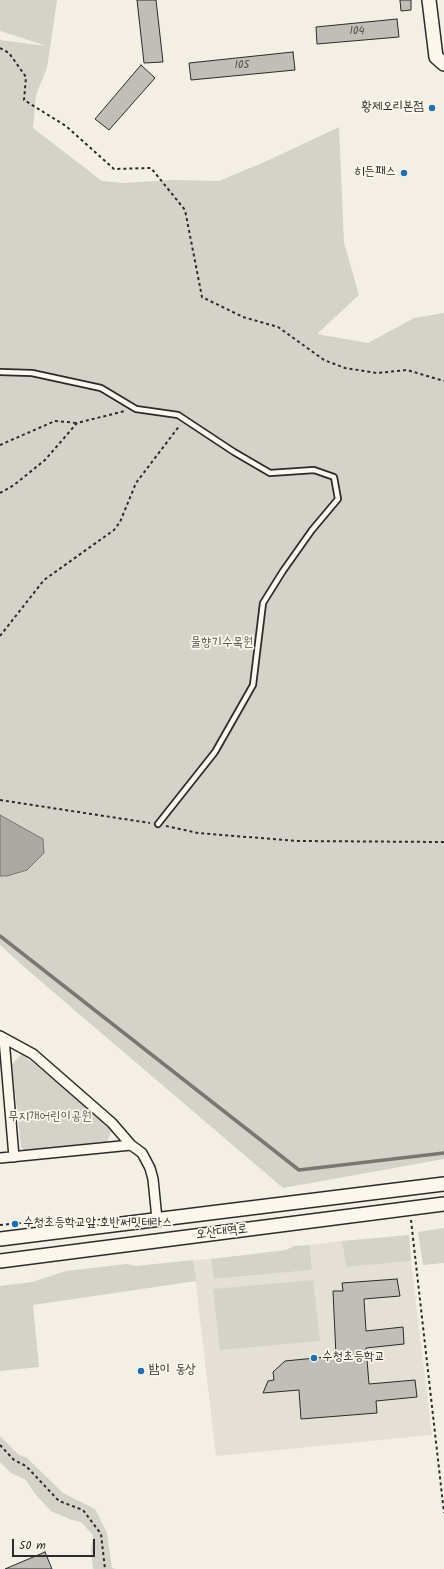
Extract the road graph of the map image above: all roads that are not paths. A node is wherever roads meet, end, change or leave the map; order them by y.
1 (429, 0) edge
2 (444, 64) edge
3 (0, 372) edge
4 (158, 824) road end
5 (2, 1038) edge
6 (131, 1145) junction
7 (14, 1157) junction
8 (0, 1158) edge
9 (444, 1184) edge
10 (444, 1204) edge
11 (157, 1219) junction
12 (0, 1239) edge
13 (0, 1261) edge

1 - 2 main road
3 - 4 lane
5 - 6 street
5 - 7 street
6 - 7 street
6 - 11 street
7 - 8 street
9 - 11 main road, 오산대역로
10 - 13 main road, 오산대역로
11 - 12 main road, 오산대역로

